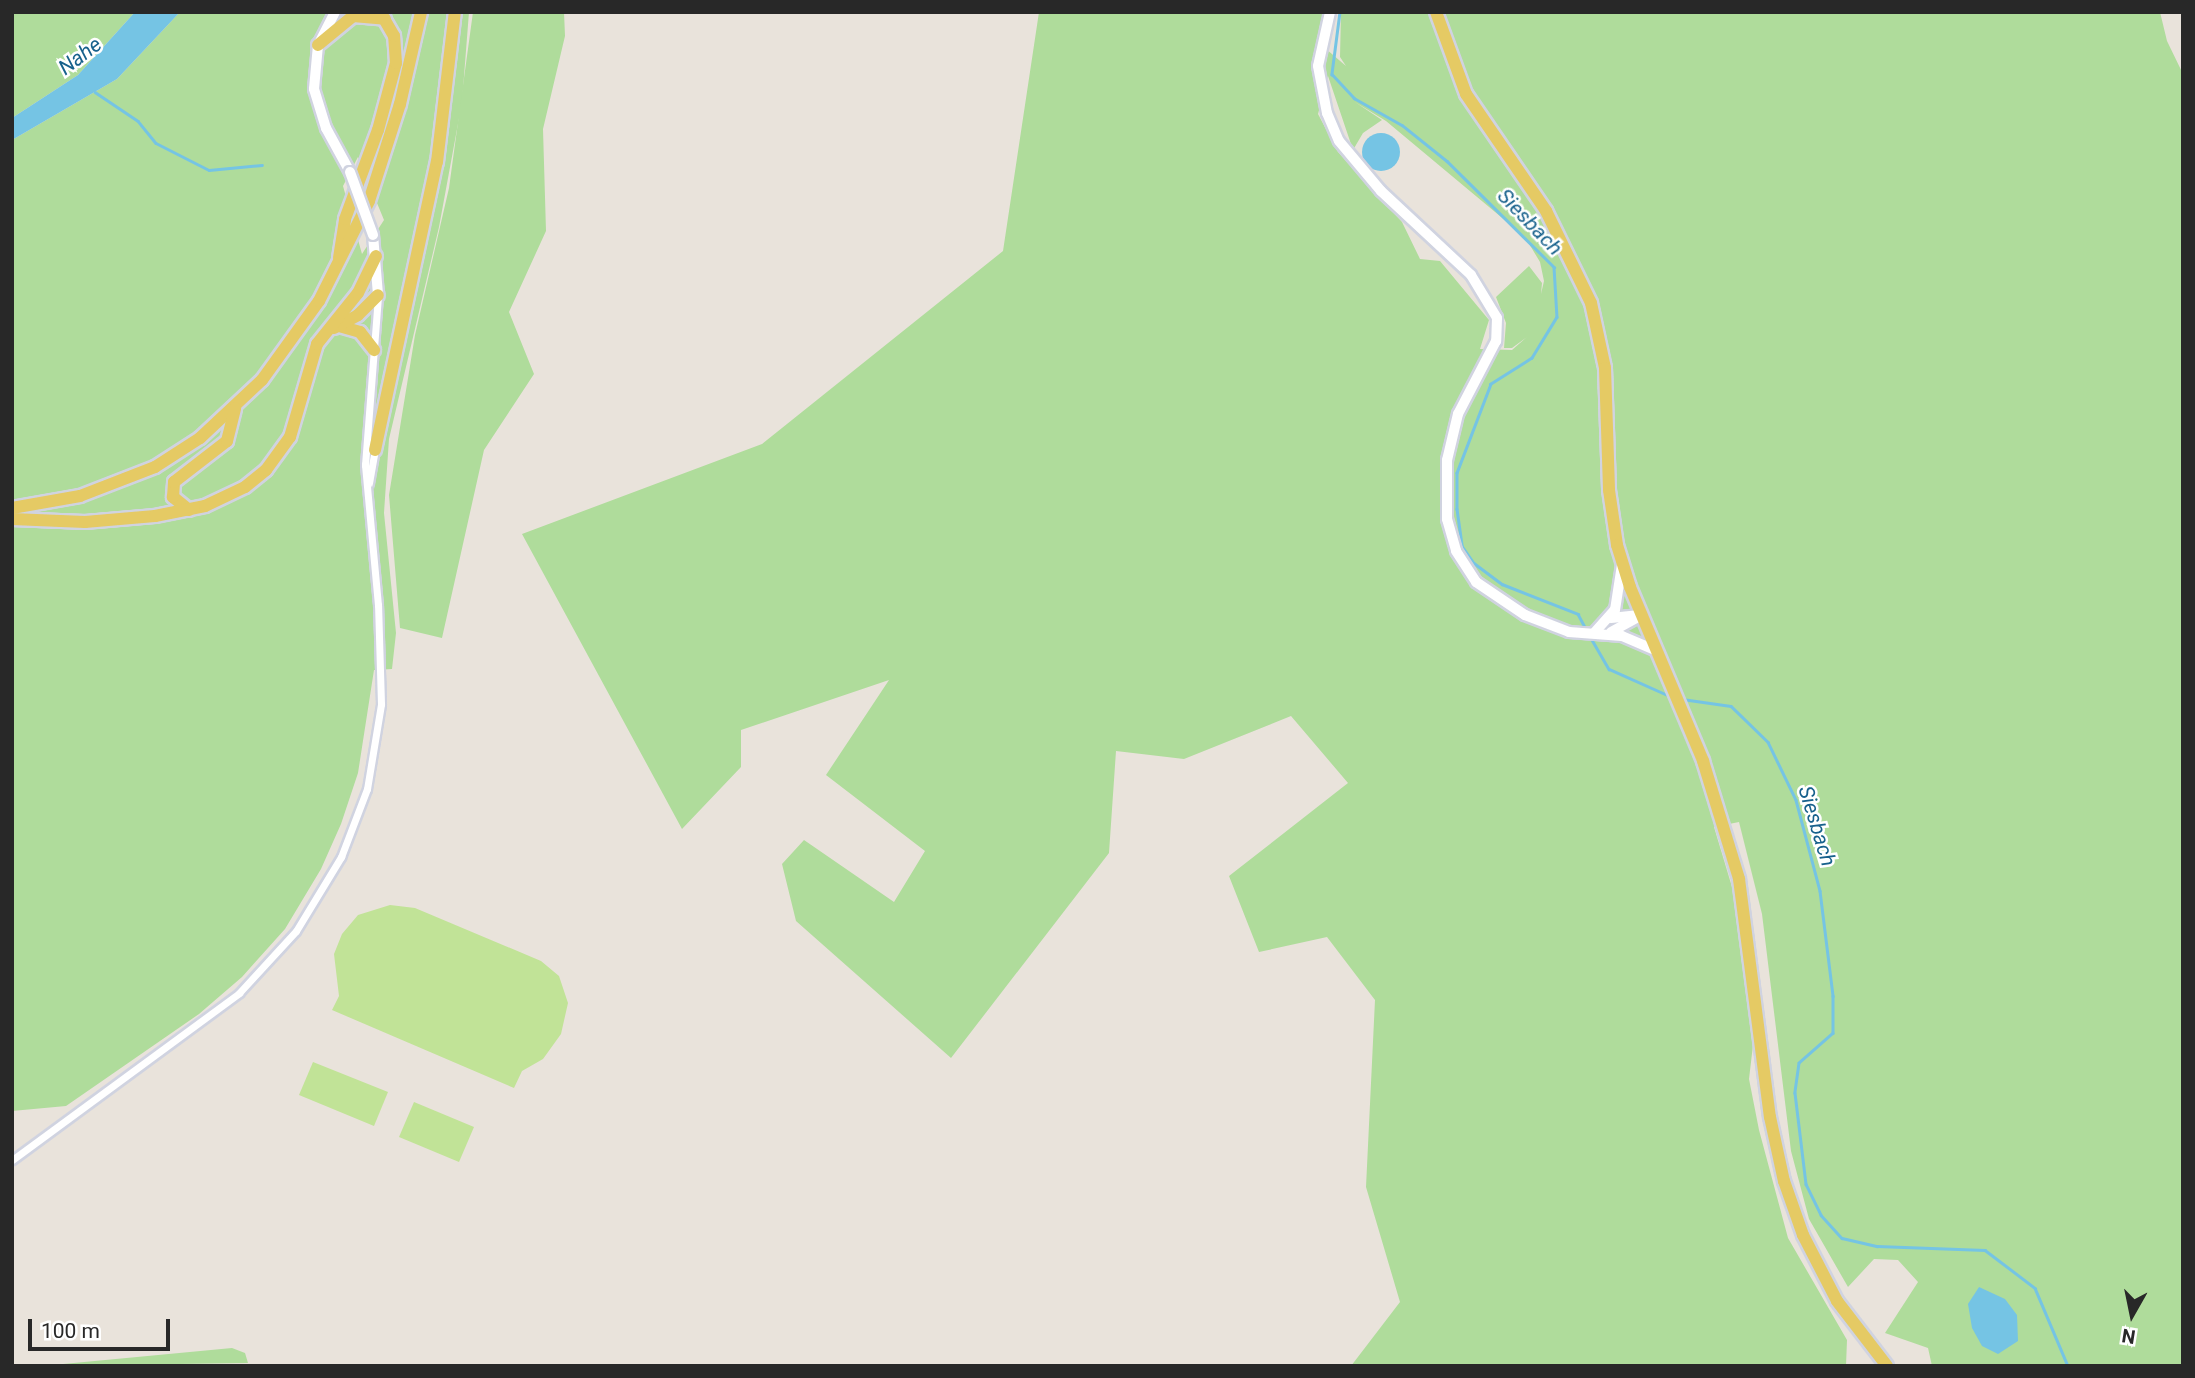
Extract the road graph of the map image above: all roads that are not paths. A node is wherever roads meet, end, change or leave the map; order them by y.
1 (335, 12) edge
2 (421, 12) edge
3 (455, 12) edge
4 (1330, 12) edge
5 (1436, 12) edge
6 (383, 16) edge
7 (318, 45) junction
8 (376, 256) junction
9 (339, 265) junction
10 (378, 295) junction
11 (333, 328) junction
12 (374, 349) junction
13 (235, 408) junction
14 (375, 450) joint
15 (366, 498) junction
16 (12, 508) edge
17 (189, 510) junction
18 (12, 519) edge
19 (1622, 564) junction
20 (1642, 615) junction
21 (1611, 618) junction
22 (1594, 633) junction
23 (1609, 634) junction
24 (1657, 650) junction
25 (12, 1160) edge
26 (1887, 1366) edge

1 - 7 street
2 - 9 main road
3 - 14 main road
4 - 22 street
5 - 19 main road
6 - 7 main road
6 - 9 main road
7 - 8 street, bridge
8 - 10 street
8 - 11 main road
9 - 13 main road
10 - 11 main road
10 - 12 street
11 - 12 main road
11 - 17 main road
12 - 15 street
13 - 16 main road
13 - 17 main road
14 - 15 street
15 - 25 street
17 - 18 main road
19 - 20 main road
19 - 21 street
20 - 21 street
20 - 23 street
20 - 24 main road
21 - 22 street
22 - 23 street
23 - 24 street
24 - 26 main road

